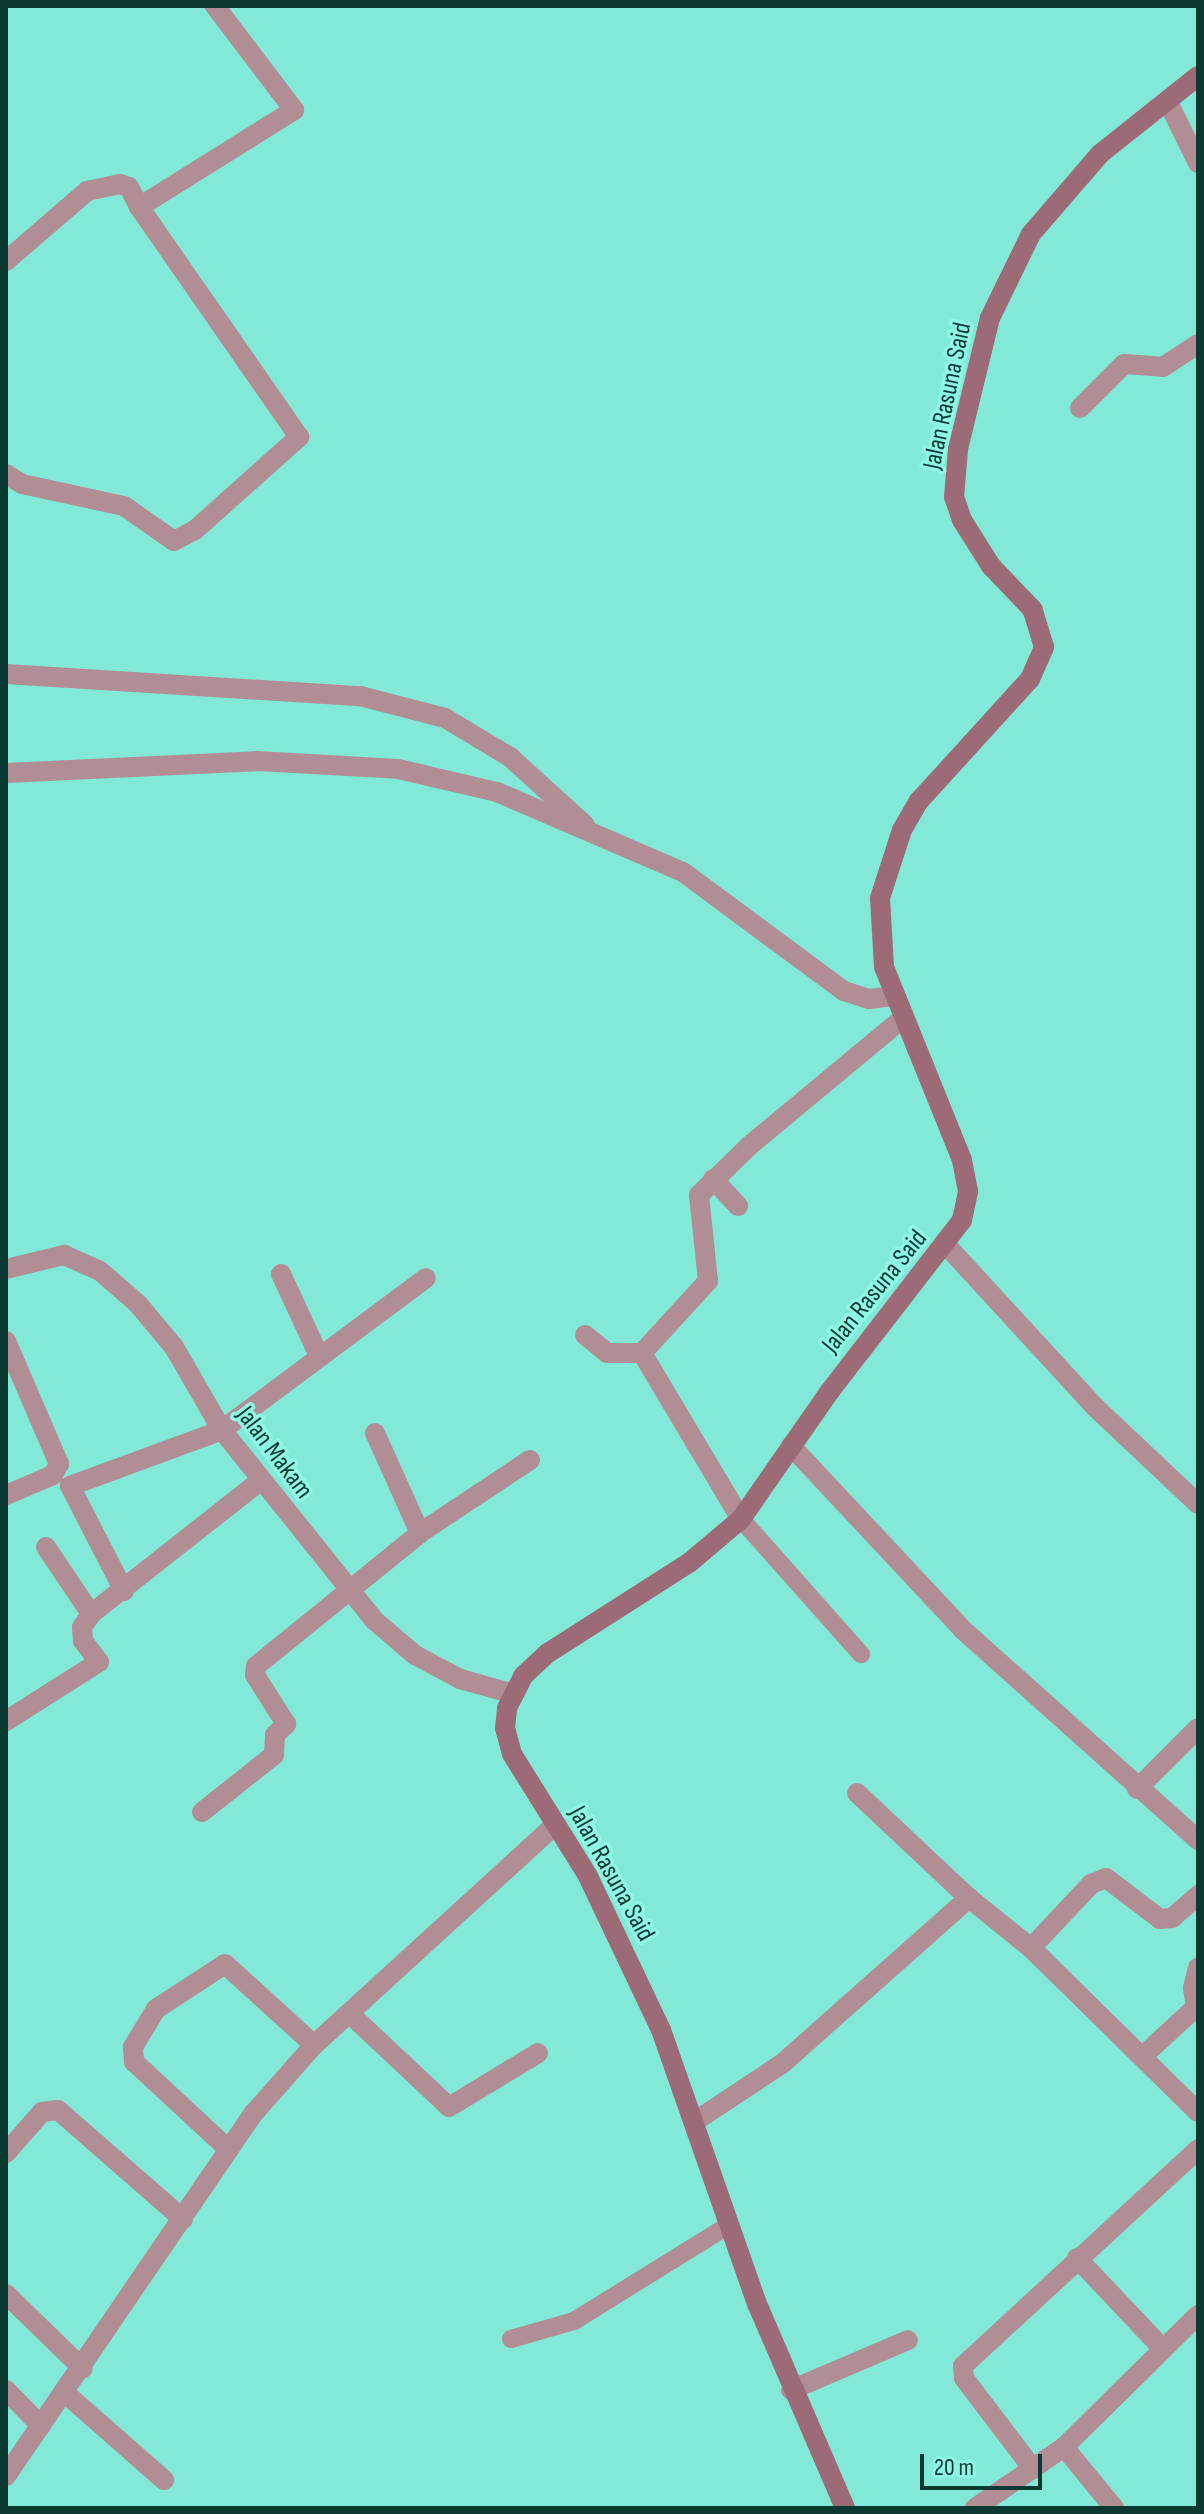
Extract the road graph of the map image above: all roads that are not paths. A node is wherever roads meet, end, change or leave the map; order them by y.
1 (215, 6) edge
2 (1198, 76) edge
3 (1168, 102) junction
4 (1198, 163) edge
5 (139, 207) junction
6 (6, 261) edge
7 (1198, 344) edge
8 (1080, 408) dead end
9 (6, 474) edge
10 (6, 674) edge
11 (6, 773) edge
12 (600, 838) junction
13 (893, 996) junction
14 (902, 1019) junction
15 (713, 1179) junction
16 (738, 1206) dead end
17 (947, 1246) junction
18 (6, 1269) edge
19 (281, 1274) dead end
20 (426, 1278) dead end
21 (585, 1335) dead end
22 (6, 1341) edge
23 (642, 1353) junction
24 (319, 1356) junction
25 (222, 1430) junction
26 (375, 1433) dead end
27 (791, 1446) junction
28 (530, 1460) dead end
29 (261, 1480) junction
30 (6, 1495) edge
31 (1198, 1504) edge
32 (741, 1519) junction
33 (420, 1533) junction
34 (46, 1547) dead end
35 (348, 1588) junction
36 (124, 1591) junction
37 (91, 1614) junction
38 (861, 1654) dead end
39 (511, 1693) junction
40 (6, 1721) edge
41 (1198, 1728) edge
42 (1137, 1789) junction
43 (857, 1793) dead end
44 (202, 1812) dead end
45 (555, 1825) junction
46 (1198, 1840) edge
47 (1198, 1895) edge
48 (969, 1898) junction
49 (1031, 1948) junction
50 (1198, 1968) edge
51 (349, 2013) junction
52 (314, 2045) junction
53 (538, 2053) dead end
54 (1144, 2055) junction
55 (1198, 2112) edge
56 (694, 2122) junction
57 (227, 2148) junction
58 (1198, 2149) edge
59 (6, 2153) edge
60 (183, 2219) junction
61 (729, 2225) junction
62 (1077, 2258) junction
63 (6, 2294) edge
64 (1198, 2315) edge
65 (511, 2339) dead end
66 (908, 2340) dead end
67 (1163, 2349) junction
68 (83, 2369) junction
69 (6, 2390) edge
70 (791, 2390) junction
71 (65, 2393) junction
72 (41, 2426) junction
73 (1064, 2447) junction
74 (1033, 2469) junction
75 (6, 2476) edge
76 (164, 2480) dead end
77 (845, 2508) edge
78 (975, 2508) edge
79 (1114, 2508) edge

1 - 5 street
2 - 3 main road, Jalan Rasuna Said
3 - 4 street
3 - 13 main road, Jalan Rasuna Said
5 - 6 street
5 - 9 street
7 - 8 street
10 - 12 street
11 - 12 street
12 - 13 street
13 - 14 main road, Jalan Rasuna Said
14 - 15 street
14 - 17 main road, Jalan Rasuna Said
15 - 16 street
15 - 23 street
17 - 27 main road, Jalan Rasuna Said
17 - 31 street
18 - 25 street, Jalan Makam
19 - 24 street
20 - 24 street
21 - 23 street
22 - 30 street
23 - 32 street
24 - 25 street
25 - 29 street, Jalan Makam
25 - 36 street
26 - 33 street
27 - 32 main road, Jalan Rasuna Said
27 - 42 street
28 - 33 street
29 - 35 street, Jalan Makam
29 - 36 street
32 - 38 lane
32 - 39 main road, Jalan Rasuna Said
33 - 35 street
34 - 37 street
35 - 39 street, Jalan Makam
35 - 44 street
36 - 37 street
37 - 40 street
39 - 45 main road, Jalan Rasuna Said
41 - 42 street
42 - 46 street
43 - 48 street
45 - 51 street
45 - 56 main road, Jalan Rasuna Said
47 - 49 street
48 - 49 street
48 - 56 street
49 - 54 street
50 - 54 street
51 - 52 street
51 - 53 street
52 - 57 street
52 - 57 street
54 - 55 street
56 - 61 main road, Jalan Rasuna Said
57 - 60 street
58 - 62 street
59 - 60 street
60 - 68 street
61 - 65 lane
61 - 70 main road, Jalan Rasuna Said
62 - 67 street
62 - 74 street
63 - 68 street
64 - 67 street
66 - 70 street
67 - 73 street
68 - 71 street
69 - 72 street
70 - 77 main road, Jalan Rasuna Said
71 - 72 street
71 - 76 street
72 - 75 street
73 - 74 street
73 - 79 street
74 - 78 street

